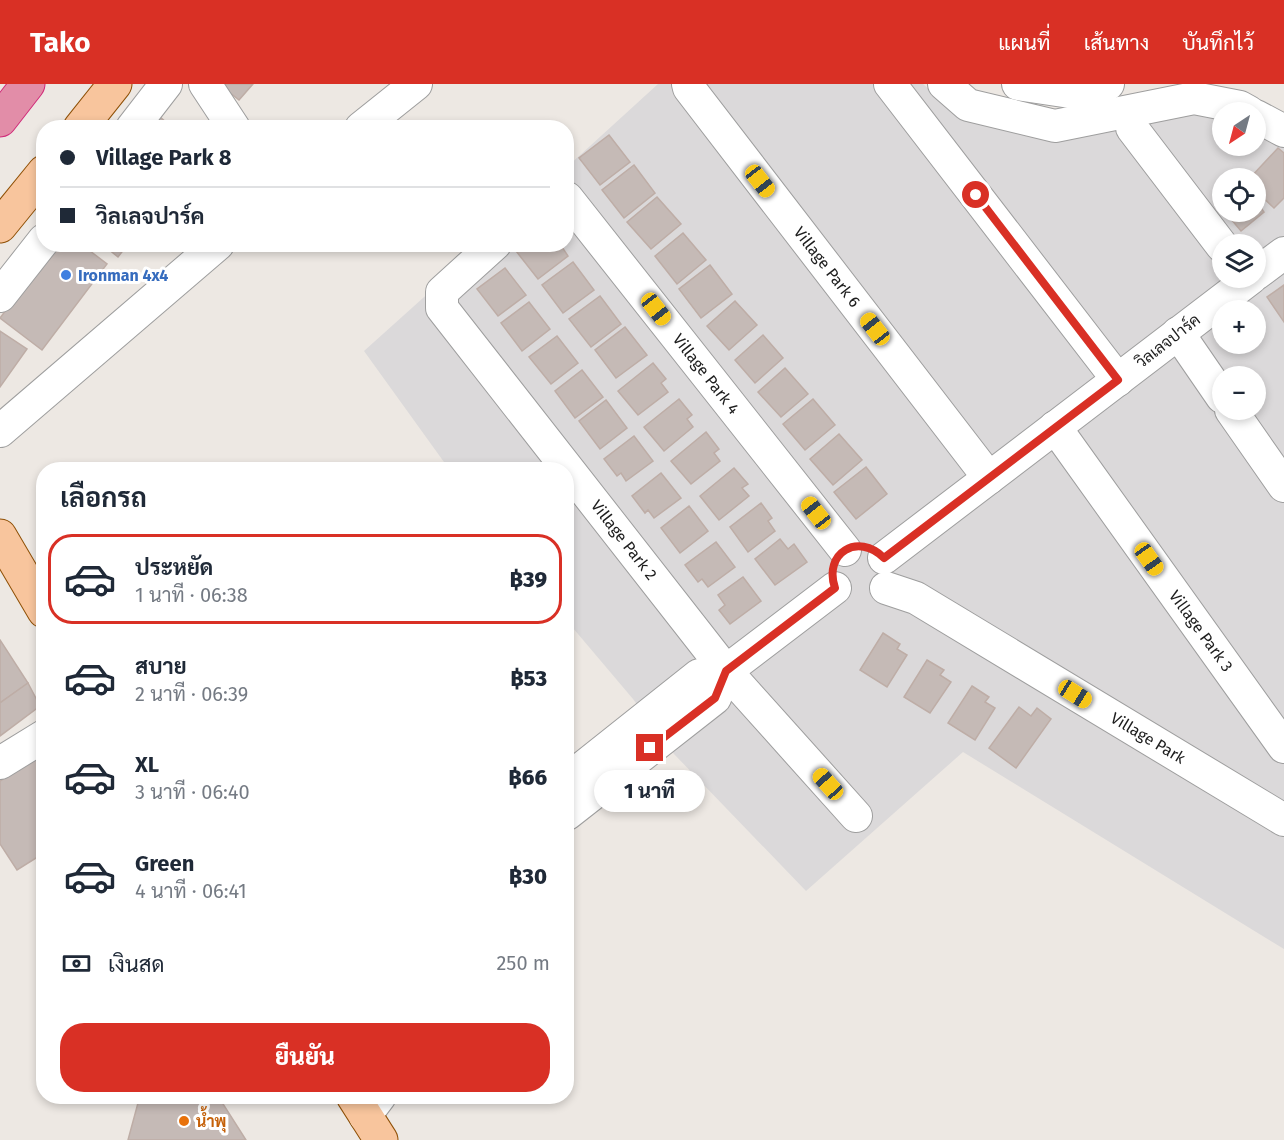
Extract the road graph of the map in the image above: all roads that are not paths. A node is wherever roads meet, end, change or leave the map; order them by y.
1 (28, 84) edge
2 (115, 84) edge
3 (166, 84) edge
4 (205, 84) edge
5 (416, 84) edge
6 (688, 84) edge
7 (890, 84) edge
8 (944, 84) edge
9 (1018, 84) edge
10 (1108, 84) edge
11 (1214, 102) edge
12 (0, 120) edge
13 (86, 120) edge
14 (138, 120) edge
15 (229, 120) edge
16 (371, 120) edge
17 (1266, 121) edge
18 (1132, 128) dead end
19 (1284, 131) edge
20 (36, 181) edge
21 (574, 207) edge
22 (1, 222) edge
23 (1213, 234) edge
24 (36, 250) edge
25 (208, 252) edge
26 (486, 252) edge
27 (1284, 253) edge
28 (1266, 266) edge
29 (1236, 288) edge
30 (0, 296) edge
31 (1178, 333) junction
32 (1118, 380) junction
33 (1212, 382) edge
34 (1238, 420) edge
35 (3, 421) edge
36 (1055, 427) junction
37 (562, 462) edge
38 (574, 477) edge
39 (989, 478) junction
40 (1284, 486) edge
41 (0, 536) edge
42 (845, 550) junction
43 (885, 573) junction
44 (835, 588) junction
45 (36, 597) edge
46 (726, 671) junction
47 (36, 741) edge
48 (1284, 747) edge
49 (0, 763) edge
50 (574, 774) edge
51 (574, 809) edge
52 (856, 816) dead end
53 (1284, 819) edge

1 - 12 highway
2 - 13 main road
3 - 14 street
4 - 15 street
5 - 16 street
6 - 39 street, Village Park 6
7 - 32 street
8 - 11 street
9 - 10 street
17 - 19 street
18 - 23 street
20 - 22 main road
21 - 42 street, Village Park 4
24 - 30 street
25 - 35 street
26 - 37 street, Village Park 2
27 - 28 street, วิลเลจปาร์ค
29 - 31 street, วิลเลจปาร์ค
31 - 32 street, วิลเลจปาร์ค
31 - 33 street
32 - 36 street, วิลเลจปาร์ค
34 - 40 street
36 - 39 street, วิลเลจปาร์ค
36 - 48 street, Village Park 3
38 - 46 street, Village Park 2
39 - 43 street, วิลเลจปาร์ค
41 - 45 main road
42 - 43 street
42 - 44 street
43 - 44 street
43 - 53 street, Village Park
44 - 46 street
46 - 50 street
46 - 51 street
46 - 52 street, Village Park 2
47 - 49 street

